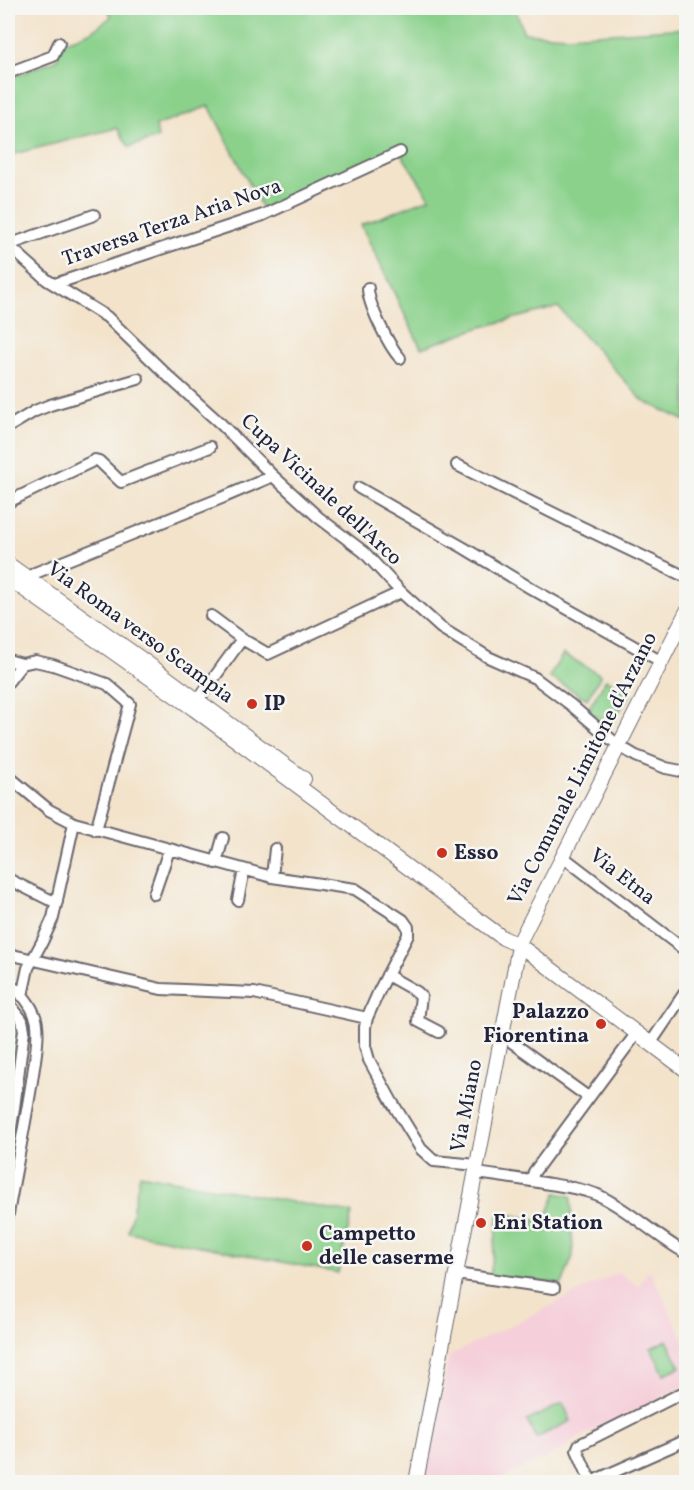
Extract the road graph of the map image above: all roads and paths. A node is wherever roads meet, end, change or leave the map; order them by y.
1 (59, 43) dead end
2 (8, 73) edge
3 (400, 152) dead end
4 (94, 215) dead end
5 (8, 245) edge
6 (19, 255) junction
7 (8, 258) edge
8 (55, 284) junction
9 (368, 288) dead end
10 (400, 358) dead end
11 (138, 379) dead end
12 (8, 426) edge
13 (210, 447) dead end
14 (457, 465) dead end
15 (273, 476) junction
16 (359, 488) dead end
17 (8, 502) edge
18 (8, 564) edge
19 (8, 578) edge
20 (27, 578) junction
21 (687, 578) edge
22 (401, 592) junction
23 (687, 613) edge
24 (212, 616) dead end
25 (242, 639) junction
26 (8, 660) edge
27 (662, 662) junction
28 (22, 664) junction
29 (8, 682) edge
30 (197, 703) junction
31 (619, 746) junction
32 (687, 772) edge
33 (8, 776) edge
34 (74, 824) junction
35 (96, 830) junction
36 (223, 838) dead end
37 (276, 849) dead end
38 (169, 850) junction
39 (562, 856) junction
40 (216, 863) junction
41 (244, 870) junction
42 (272, 877) junction
43 (8, 879) edge
44 (154, 894) dead end
45 (238, 900) dead end
46 (57, 902) junction
47 (519, 945) junction
48 (687, 951) edge
49 (8, 954) edge
50 (33, 960) junction
51 (387, 975) junction
52 (14, 989) edge
53 (687, 991) edge
54 (8, 1002) edge
55 (367, 1018) junction
56 (439, 1032) dead end
57 (636, 1034) junction
58 (502, 1035) junction
59 (650, 1044) junction
60 (687, 1070) edge
61 (588, 1097) junction
62 (8, 1147) edge
63 (476, 1169) junction
64 (531, 1181) junction
65 (8, 1214) edge
66 (687, 1252) edge
67 (456, 1274) junction
68 (554, 1288) dead end
69 (687, 1391) edge
70 (687, 1440) edge
71 (416, 1482) edge
72 (591, 1482) edge

1 - 2 street
3 - 8 street, Traversa Terza Aria Nova
4 - 5 street
5 - 6 street, Cupa Vicinale dell'Arco
6 - 7 street
6 - 8 street, Cupa Vicinale dell'Arco
8 - 15 street, Cupa Vicinale dell'Arco
9 - 10 street
11 - 12 street
13 - 17 street
14 - 21 street
15 - 20 street
15 - 22 street, Cupa Vicinale dell'Arco
16 - 27 street
18 - 20 main road, Via Roma verso Scampia
19 - 30 main road, Via Roma verso Scampia
20 - 30 main road, Via Roma verso Scampia
22 - 25 street
22 - 31 street, Cupa Vicinale dell'Arco
23 - 27 main road, Via Comunale Limitone d'Arzano
24 - 25 street
25 - 30 street
26 - 28 street
27 - 31 main road, Via Comunale Limitone d'Arzano
28 - 29 street
28 - 35 street
30 - 47 main road, Via Roma verso Scampia
30 - 47 main road, Via Roma verso Scampia
31 - 32 street, Cupa Vicinale dell'Arco
31 - 39 main road, Via Comunale Limitone d'Arzano
33 - 34 street
34 - 35 street
34 - 46 street
35 - 38 street
36 - 40 street
37 - 42 street
38 - 40 street
38 - 44 street
39 - 47 main road, Via Comunale Limitone d'Arzano
39 - 48 street, Via Etna
40 - 41 street
41 - 42 street
41 - 45 street
42 - 51 street
43 - 46 street
46 - 50 street
47 - 57 main road
47 - 58 main road, Via Miano
49 - 50 street
50 - 52 street
50 - 55 street
51 - 55 street
51 - 56 street
52 - 65 street
53 - 59 street
54 - 62 street
55 - 63 street
57 - 59 main road
57 - 61 street
58 - 61 street
58 - 63 main road, Via Miano
59 - 60 main road
61 - 64 street
63 - 64 street
63 - 67 main road, Via Miano
64 - 66 street
67 - 68 street
67 - 71 main road, Via Miano
69 - 72 street
70 - 72 street

